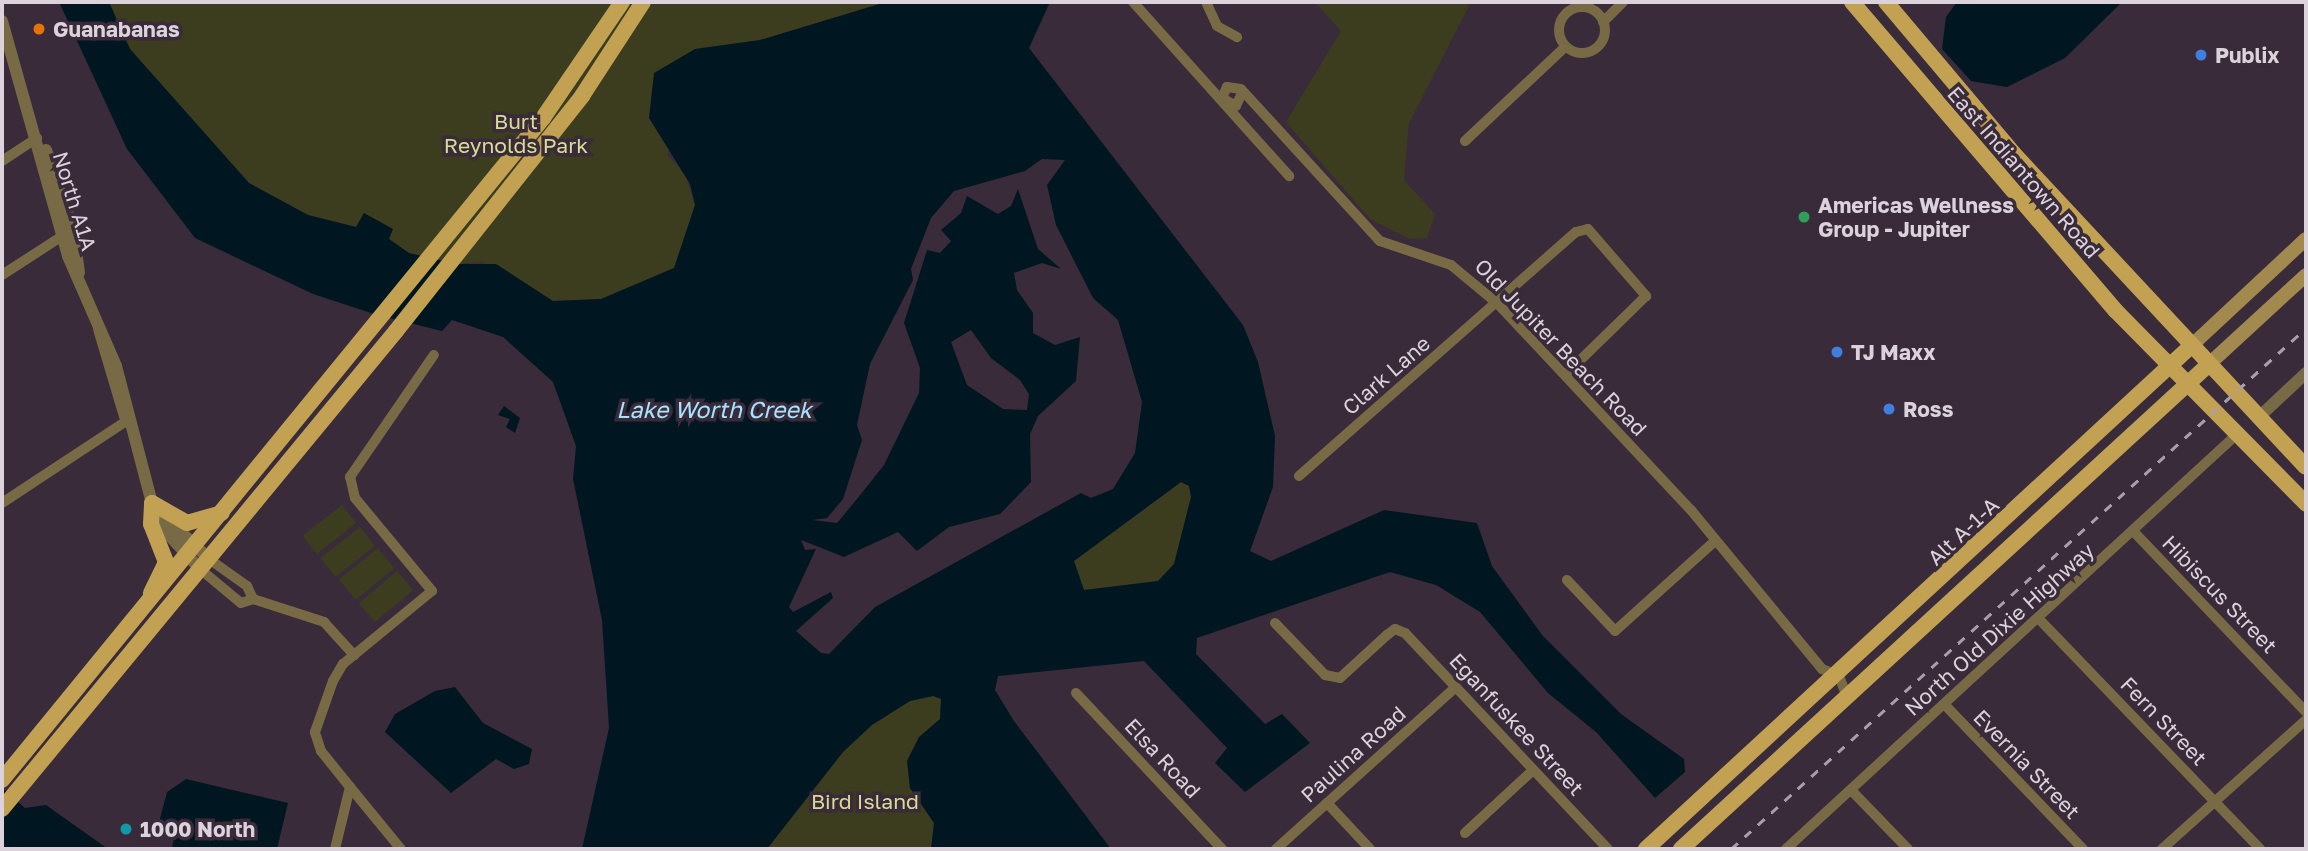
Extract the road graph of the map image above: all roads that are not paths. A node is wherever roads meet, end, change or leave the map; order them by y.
1 (622, 2) edge
2 (643, 2) edge
3 (1133, 2) edge
4 (1206, 2) edge
5 (1601, 2) edge
6 (1623, 2) edge
7 (1852, 2) edge
8 (1886, 2) edge
9 (1580, 6) edge
10 (2, 21) edge
11 (1603, 22) junction
12 (1237, 37) dead end
13 (1565, 47) junction
14 (1242, 93) junction
15 (1225, 104) junction
16 (37, 138) junction
17 (1465, 141) dead end
18 (2013, 153) junction
19 (2, 161) edge
20 (1993, 171) junction
21 (1289, 176) dead end
22 (68, 232) junction
23 (2306, 239) edge
24 (2, 275) edge
25 (2306, 275) edge
26 (1498, 304) junction
27 (2190, 347) junction
28 (434, 355) dead end
29 (2207, 366) junction
30 (2169, 367) junction
31 (2306, 373) edge
32 (1565, 375) junction
33 (2186, 385) junction
34 (2258, 418) junction
35 (128, 421) junction
36 (2236, 435) junction
37 (2306, 467) edge
38 (1299, 476) dead end
39 (2, 503) edge
40 (152, 503) junction
41 (2306, 504) edge
42 (2015, 511) junction
43 (224, 513) junction
44 (2134, 532) junction
45 (1714, 542) junction
46 (192, 552) junction
47 (205, 564) junction
48 (1567, 580) dead end
49 (253, 599) junction
50 (1947, 606) junction
51 (139, 619) junction
52 (2039, 619) junction
53 (1275, 623) dead end
54 (354, 654) junction
55 (1839, 676) junction
56 (1456, 687) junction
57 (1076, 693) dead end
58 (1847, 697) junction
59 (1945, 705) junction
60 (2306, 712) edge
61 (2306, 720) edge
62 (1533, 770) junction
63 (2, 780) edge
64 (350, 787) junction
65 (1851, 790) junction
66 (2215, 802) junction
67 (1327, 803) junction
68 (2, 809) edge
69 (1465, 833) dead end
70 (335, 849) edge
71 (401, 849) edge
72 (1222, 849) edge
73 (1276, 849) edge
74 (1370, 849) edge
75 (1608, 849) edge
76 (1646, 849) edge
77 (1681, 849) edge
78 (1786, 849) edge
79 (1908, 849) edge
80 (2082, 849) edge
81 (2162, 849) edge
82 (2260, 849) edge

1 - 43 main road
2 - 47 main road
3 - 15 street
4 - 12 street
5 - 9 street
6 - 11 street
7 - 20 main road, East Indiantown Road
8 - 18 main road, East Indiantown Road
9 - 11 street
9 - 13 street
10 - 16 street, North A1A
11 - 13 street
13 - 17 street
14 - 15 street
14 - 15 street
14 - 26 street, Old Jupiter Beach Road
15 - 21 street
16 - 19 street
16 - 22 street, North A1A
18 - 20 main road
18 - 27 main road, East Indiantown Road
20 - 30 main road, East Indiantown Road
22 - 24 street
22 - 35 street, North A1A
23 - 27 main road, Alt A-1-A
25 - 29 main road
26 - 32 street, Old Jupiter Beach Road
26 - 32 street, Clark Lane
26 - 38 street, Clark Lane
27 - 29 main road, East Indiantown Road
27 - 30 main road, Alt A-1-A
28 - 54 street
29 - 33 main road, Alt A-1-A
29 - 34 main road, East Indiantown Road
30 - 33 main road, East Indiantown Road
30 - 42 main road, Alt A-1-A
31 - 34 street
32 - 45 street, Old Jupiter Beach Road
33 - 36 main road, East Indiantown Road
33 - 50 main road, Alt A-1-A
34 - 37 main road, East Indiantown Road
35 - 39 street
35 - 40 street, North A1A
36 - 41 main road, East Indiantown Road
36 - 44 street, North Old Dixie Highway
40 - 43 main road
40 - 46 street, North A1A
40 - 51 main road
42 - 50 main road
42 - 55 main road, Alt A-1-A
43 - 46 main road
44 - 52 street, North Old Dixie Highway
44 - 60 street, Hibiscus Street
45 - 48 street
45 - 55 street, Old Jupiter Beach Road
46 - 47 street, North A1A
46 - 51 main road
47 - 49 street
47 - 49 street
47 - 68 main road
49 - 54 street
50 - 58 main road, Alt A-1-A
51 - 63 main road
52 - 59 street, North Old Dixie Highway
52 - 66 street, Fern Street
53 - 56 street, Eganfuskee Street
54 - 64 street
55 - 58 street
55 - 76 main road, Alt A-1-A
56 - 62 street, Eganfuskee Street
56 - 67 street, Paulina Road
57 - 72 street, Elsa Road
58 - 77 main road, Alt A-1-A
59 - 65 street, North Old Dixie Highway
59 - 80 street, Evernia Street
61 - 66 street
62 - 69 street
62 - 75 street, Eganfuskee Street
64 - 70 street
64 - 71 street
65 - 78 street, North Old Dixie Highway
65 - 79 street
66 - 81 street
66 - 82 street, Fern Street
67 - 73 street, Paulina Road
67 - 74 street

